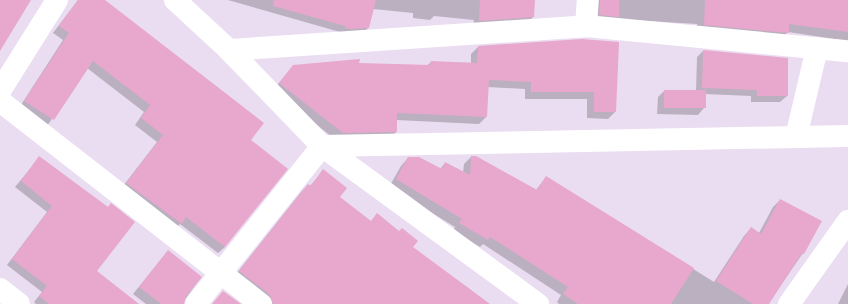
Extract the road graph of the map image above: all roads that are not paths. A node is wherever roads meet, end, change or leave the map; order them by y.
1 (57, 0) edge
2 (175, 0) edge
3 (588, 0) edge
4 (586, 26) junction
5 (817, 48) junction
6 (229, 50) junction
7 (848, 51) edge
8 (0, 91) edge
9 (0, 101) edge
10 (848, 136) edge
11 (796, 137) junction
12 (322, 146) junction
13 (848, 222) edge
14 (221, 273) junction
15 (0, 289) edge
16 (19, 304) edge
17 (196, 304) edge
18 (261, 304) edge
19 (538, 304) edge
20 (789, 304) edge

1 - 8 street
2 - 6 street
3 - 4 street
4 - 5 street
4 - 6 street
5 - 7 street
5 - 11 street
6 - 12 street
9 - 14 street
10 - 11 street
11 - 12 street
12 - 14 street
12 - 19 street
13 - 20 street
14 - 17 street
14 - 18 street
15 - 16 street

